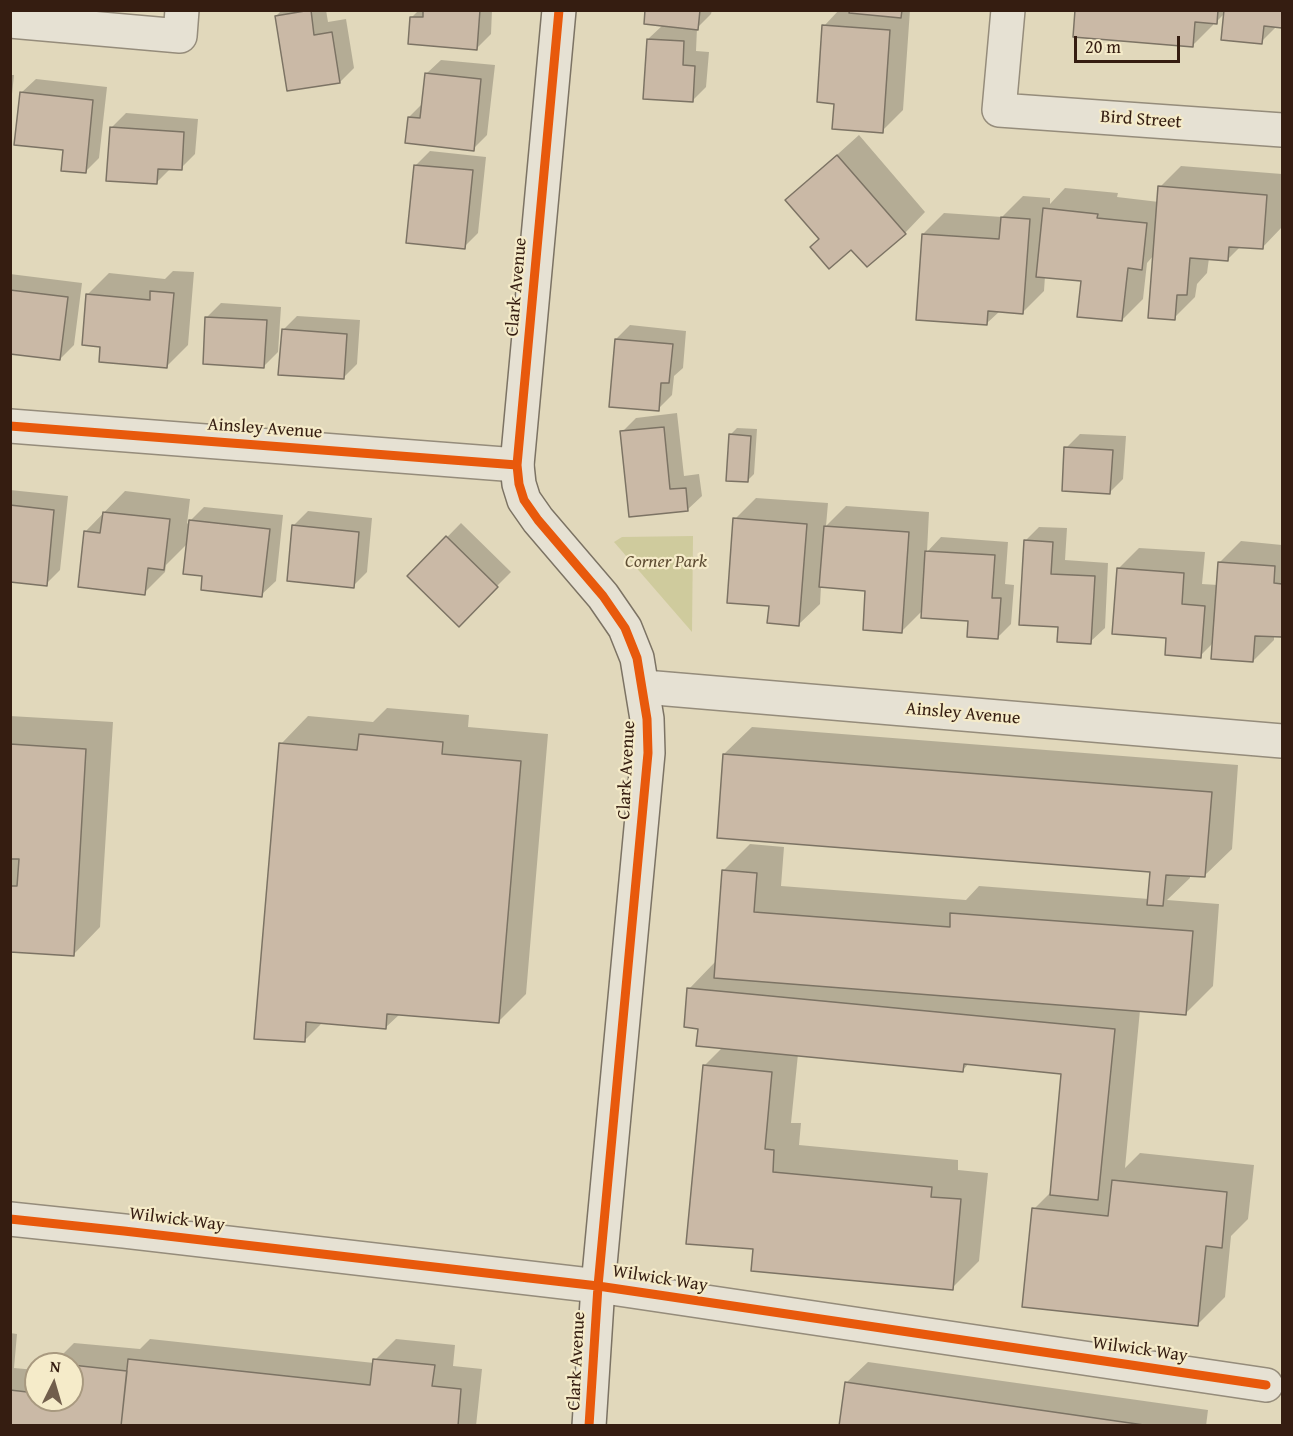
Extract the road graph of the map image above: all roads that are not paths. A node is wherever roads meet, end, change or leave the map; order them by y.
1 (559, 10) edge
2 (1008, 10) edge
3 (10, 21) edge
4 (182, 23) edge
5 (1282, 130) edge
6 (10, 426) edge
7 (517, 465) junction
8 (644, 687) junction
9 (1282, 741) edge
10 (10, 1220) edge
11 (598, 1286) junction
12 (1266, 1385) dead end
13 (589, 1425) edge

1 - 7 street, Clark Avenue
2 - 5 street, Bird Street
3 - 4 street
6 - 7 street, Ainsley Avenue
7 - 8 street, Clark Avenue
8 - 9 street, Ainsley Avenue
8 - 11 street, Clark Avenue
10 - 11 street, Wilwick Way
11 - 12 street, Wilwick Way
11 - 13 street, Clark Avenue

